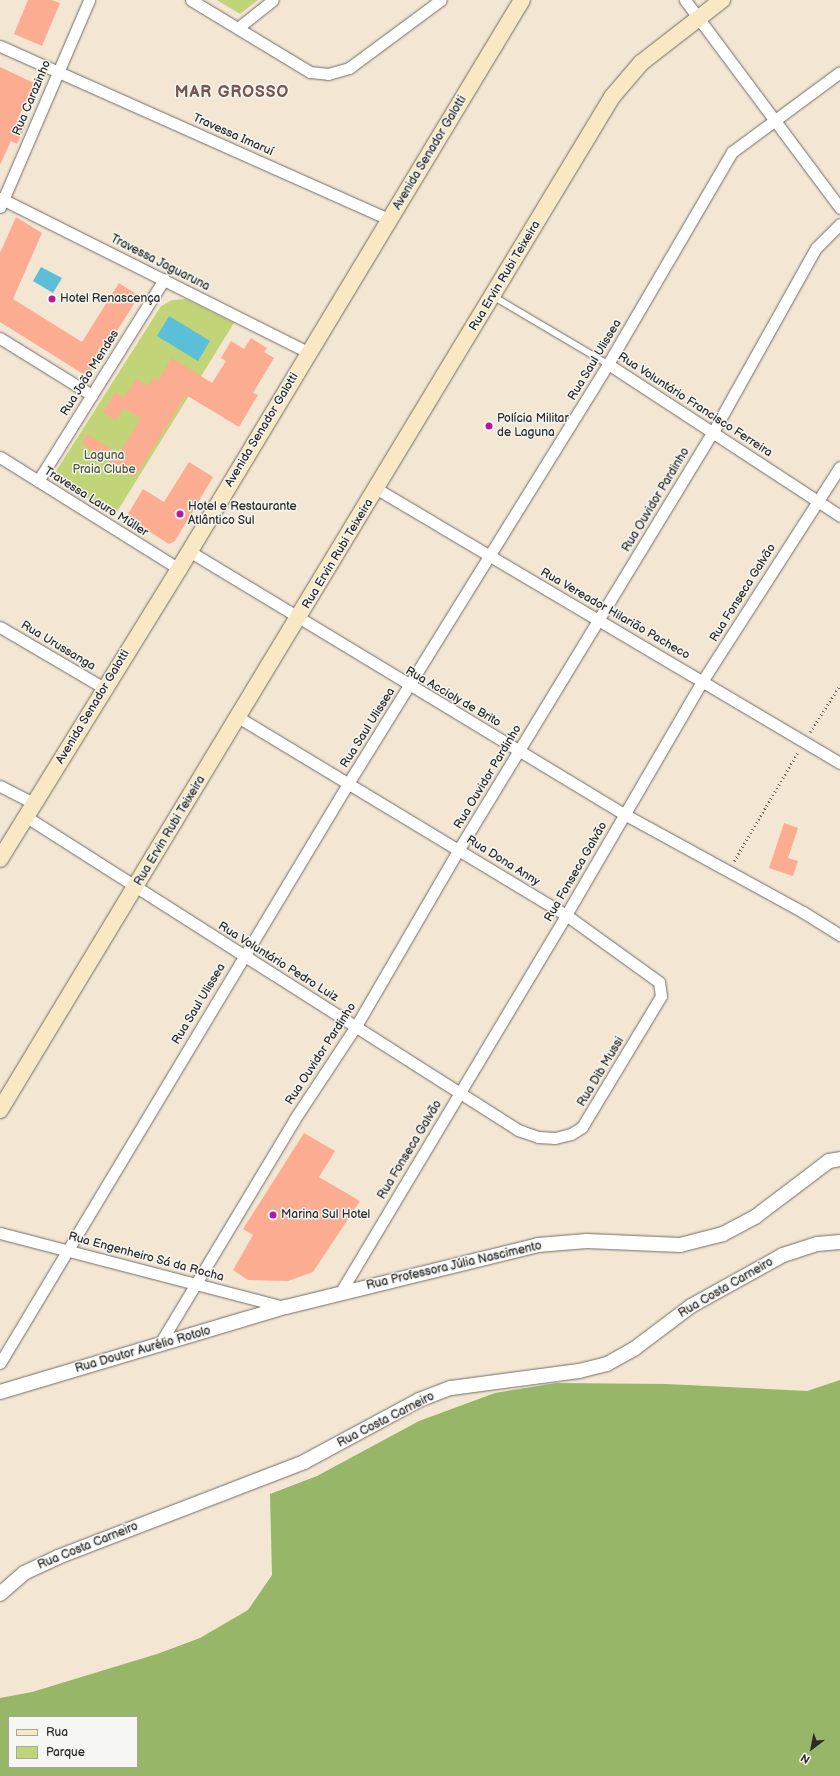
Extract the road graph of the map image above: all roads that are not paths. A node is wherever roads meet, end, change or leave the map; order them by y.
1 (89, 0) edge
2 (191, 0) edge
3 (273, 0) edge
4 (441, 0) edge
5 (522, 0) edge
6 (685, 0) edge
7 (722, 0) edge
8 (205, 3) edge
9 (698, 18) junction
10 (239, 27) junction
11 (0, 46) edge
12 (58, 70) junction
13 (840, 72) edge
14 (775, 120) junction
15 (1, 201) edge
16 (840, 208) edge
17 (390, 220) junction
18 (840, 224) edge
19 (164, 279) junction
20 (493, 295) junction
21 (0, 338) edge
22 (309, 353) junction
23 (608, 364) junction
24 (92, 395) junction
25 (713, 432) junction
26 (0, 458) edge
27 (840, 466) edge
28 (38, 481) junction
29 (377, 489) junction
30 (817, 501) junction
31 (840, 516) edge
32 (189, 551) junction
33 (490, 555) junction
34 (179, 569) junction
35 (299, 619) junction
36 (599, 619) junction
37 (0, 627) edge
38 (703, 680) junction
39 (410, 687) junction
40 (104, 688) junction
41 (238, 717) junction
42 (519, 750) junction
43 (840, 763) edge
44 (349, 782) junction
45 (0, 786) edge
46 (29, 810) junction
47 (624, 814) junction
48 (459, 849) junction
49 (0, 859) edge
50 (136, 887) junction
51 (566, 915) junction
52 (840, 935) edge
53 (244, 956) junction
54 (647, 972) joint
55 (356, 1026) junction
56 (459, 1094) junction
57 (0, 1110) edge
58 (518, 1130) joint
59 (840, 1159) edge
60 (0, 1233) edge
61 (840, 1242) edge
62 (67, 1250) junction
63 (195, 1284) junction
64 (340, 1293) junction
65 (286, 1307) junction
66 (159, 1345) junction
67 (0, 1363) edge
68 (0, 1392) edge
69 (0, 1594) edge

1 - 12 street, Rua Carazinho
2 - 8 street
3 - 10 street
4 - 10 street
5 - 17 main road, Avenida Senador Galotti
6 - 9 street
7 - 9 main road, Rua Ervin Rubi Teixeira
8 - 10 street
9 - 14 street
9 - 20 main road, Rua Ervin Rubi Teixeira
11 - 12 street, Travessa Imaruí
12 - 15 street, Rua Carazinho
12 - 17 street, Travessa Imaruí
13 - 14 street, Rua Saul Ulissea
14 - 16 street
14 - 23 street, Rua Saul Ulissea
15 - 19 street, Travessa Jaguaruna
17 - 22 main road, Avenida Senador Galotti
18 - 25 street, Rua Ouvidor Pardinho
19 - 22 street, Travessa Jaguaruna
19 - 24 street, Rua João Mendes
20 - 23 lane, Rua Voluntário Francisco Ferreira
20 - 29 main road, Rua Ervin Rubi Teixeira
21 - 24 street
22 - 32 main road, Avenida Senador Galotti
23 - 25 street, Rua Voluntário Francisco Ferreira
23 - 33 street, Rua Saul Ulissea
24 - 28 street, Rua João Mendes
25 - 30 street, Rua Voluntário Francisco Ferreira
25 - 36 street, Rua Ouvidor Pardinho
26 - 28 street, Travessa Lauro Müller
27 - 30 street, Rua Fonseca Galvão
28 - 34 street, Travessa Lauro Müller
29 - 33 street, Rua Vereador Hilarião Pacheco
29 - 35 main road, Rua Ervin Rubi Teixeira
30 - 31 street, Rua Voluntário Francisco Ferreira
30 - 38 street, Rua Fonseca Galvão
32 - 34 main road, Avenida Senador Galotti
32 - 35 street, Rua Accioly de Brito
33 - 36 street, Rua Vereador Hilarião Pacheco
33 - 39 street, Rua Saul Ulissea
34 - 40 main road, Avenida Senador Galotti
35 - 39 street, Rua Accioly de Brito
35 - 41 main road, Rua Ervin Rubi Teixeira
36 - 38 street, Rua Vereador Hilarião Pacheco
36 - 42 street, Rua Ouvidor Pardinho
37 - 40 street, Rua Urussanga
38 - 43 street, Rua Vereador Hilarião Pacheco
38 - 47 street, Rua Fonseca Galvão
39 - 42 street, Rua Accioly de Brito
39 - 44 street, Rua Saul Ulissea
40 - 46 main road, Avenida Senador Galotti
41 - 44 street, Rua Dona Anny
41 - 50 main road, Rua Ervin Rubi Teixeira
42 - 47 street, Rua Accioly de Brito
42 - 48 street, Rua Ouvidor Pardinho
44 - 48 street, Rua Dona Anny
44 - 53 street, Rua Saul Ulissea
45 - 46 street, Rua Voluntário Pedro Luiz
46 - 49 main road, Avenida Senador Galotti
46 - 50 street, Rua Voluntário Pedro Luiz
47 - 51 street, Rua Fonseca Galvão
47 - 52 street, Rua Accioly de Brito
48 - 51 street, Rua Dona Anny
48 - 55 street, Rua Ouvidor Pardinho
50 - 53 street, Rua Voluntário Pedro Luiz
50 - 57 main road, Rua Ervin Rubi Teixeira
51 - 54 street, Rua Dona Anny
51 - 56 street, Rua Fonseca Galvão
53 - 55 street, Rua Voluntário Pedro Luiz
53 - 62 street, Rua Saul Ulissea
54 - 58 street, Rua Dib Mussi
55 - 56 street, Rua Voluntário Pedro Luiz
55 - 63 street, Rua Ouvidor Pardinho
56 - 58 street, Rua Voluntário Pedro Luiz
56 - 64 street, Rua Fonseca Galvão
59 - 64 street, Rua Professora Júlia Nascimento
60 - 62 street, Rua Engenheiro Sá da Rocha
61 - 69 street, Rua Costa Carneiro
62 - 63 street, Rua Engenheiro Sá da Rocha
62 - 67 street, Rua Saul Ulissea
63 - 65 street, Rua Engenheiro Sá da Rocha
63 - 66 street, Rua Ouvidor Pardinho
64 - 65 street, Rua Professora Júlia Nascimento
65 - 66 street, Rua Doutor Aurélio Rotolo
66 - 68 street, Rua Doutor Aurélio Rotolo

